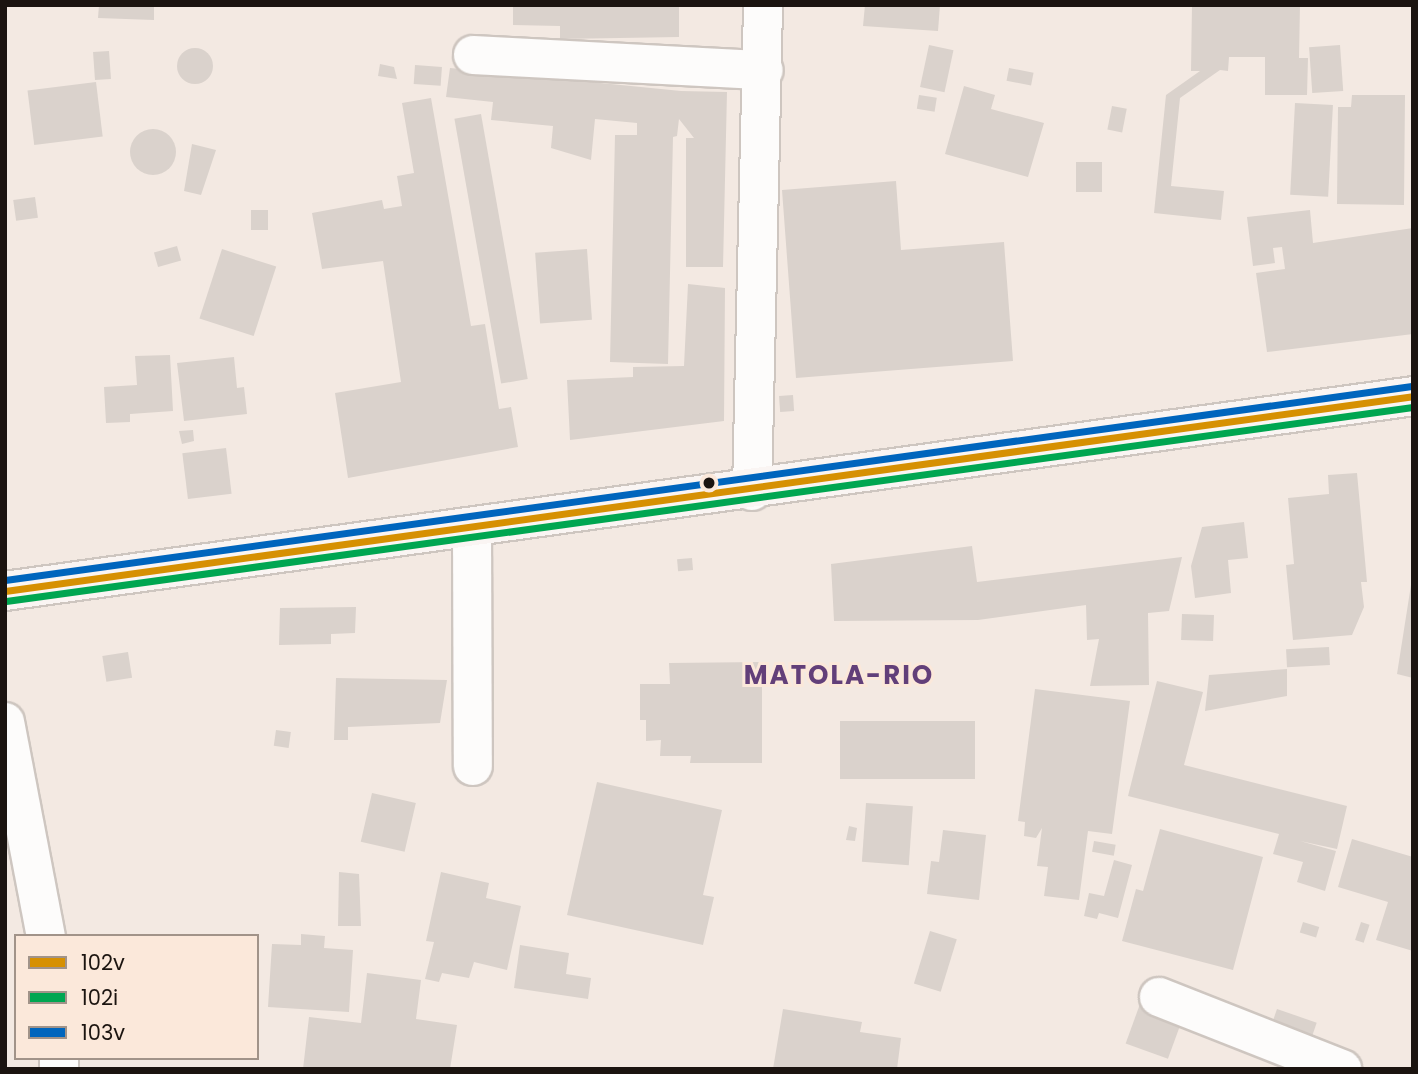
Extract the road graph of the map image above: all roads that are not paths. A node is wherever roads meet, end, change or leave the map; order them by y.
1 (764, 5) edge
2 (473, 55) dead end
3 (764, 70) junction
4 (1413, 396) edge
5 (752, 491) junction
6 (472, 528) junction
7 (5, 591) edge
8 (5, 722) edge
9 (473, 766) dead end
10 (46, 934) edge
11 (1159, 997) dead end
12 (1342, 1069) edge

1 - 3 street
2 - 3 street
3 - 5 street
4 - 5 main road
5 - 6 main road
6 - 7 main road
6 - 9 street
8 - 10 street
11 - 12 street

